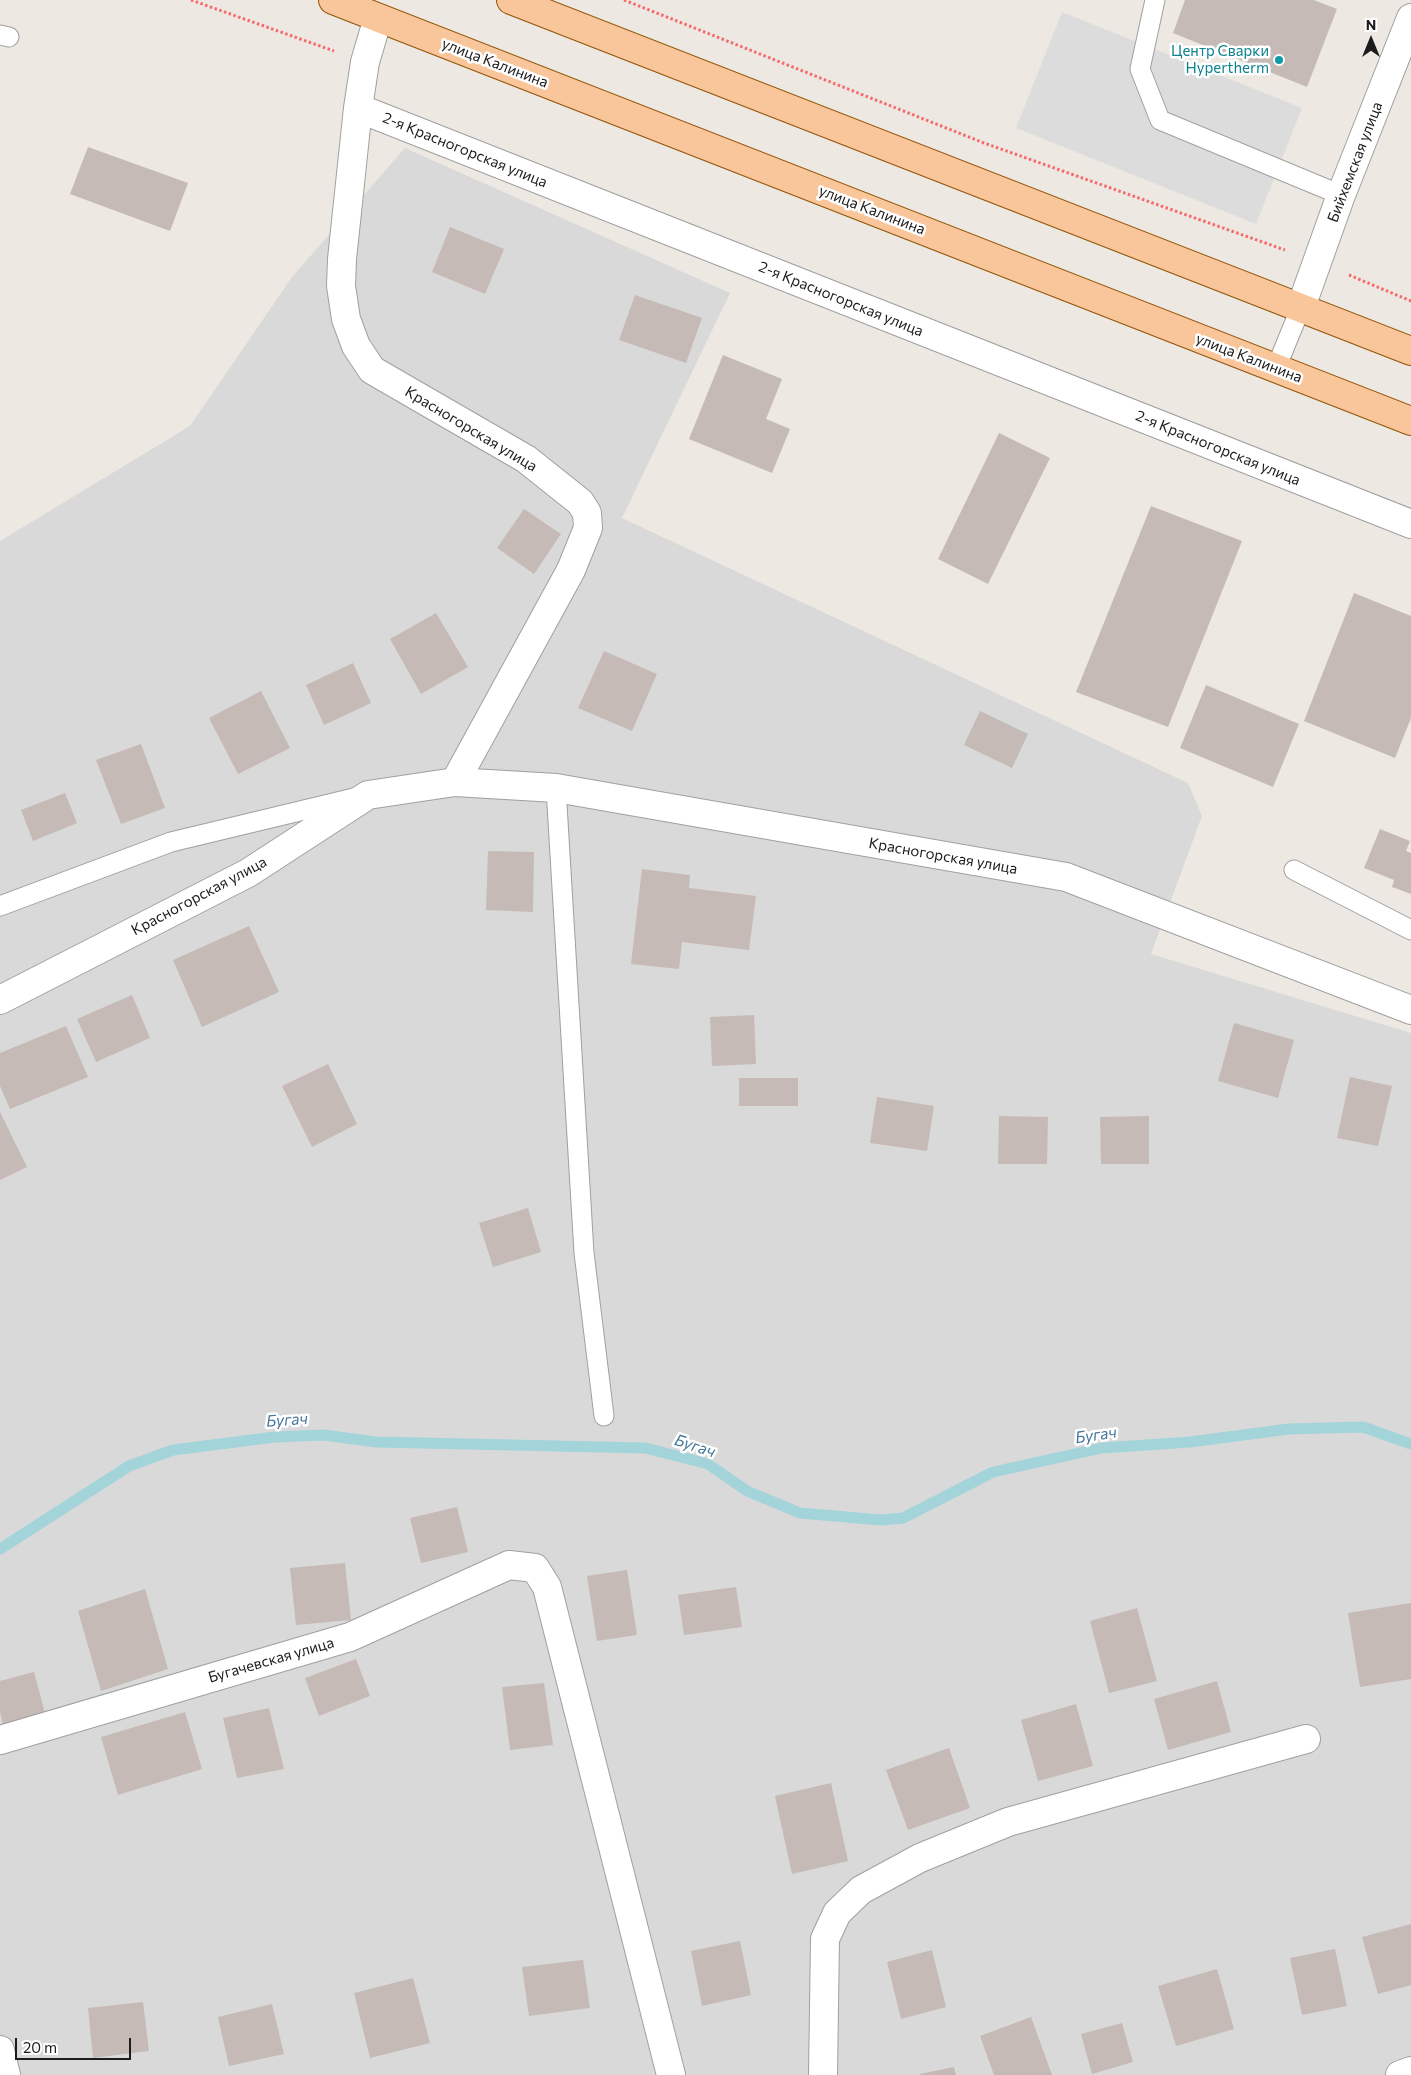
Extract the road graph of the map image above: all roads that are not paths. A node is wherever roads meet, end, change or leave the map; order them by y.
1 (333, 0) edge
2 (511, 0) edge
3 (1155, 0) edge
4 (378, 18) junction
5 (1411, 18) edge
6 (358, 108) junction
7 (1341, 195) junction
8 (1301, 307) junction
9 (1411, 351) edge
10 (1276, 368) junction
11 (1411, 421) edge
12 (1411, 524) edge
13 (455, 782) junction
14 (556, 788) junction
15 (368, 795) junction
16 (1294, 870) dead end
17 (0, 906) edge
18 (1411, 930) edge
19 (0, 1000) edge
20 (1411, 1010) edge
21 (604, 1416) dead end
22 (1306, 1739) dead end
23 (0, 1740) edge
24 (0, 2050) edge
25 (1411, 2072) edge
26 (6, 2075) edge
27 (671, 2075) edge
28 (823, 2075) edge
29 (1400, 2075) edge

1 - 4 main road, улица Калинина
2 - 8 main road
3 - 7 lane
4 - 6 street
4 - 10 main road, улица Калинина
5 - 7 street, Бийхемская улица
6 - 12 street, 2-я Красногорская улица
6 - 13 street, Красногорская улица
7 - 8 street, Бийхемская улица
8 - 9 main road
8 - 10 lane
10 - 11 main road, улица Калинина
13 - 14 street, Красногорская улица
13 - 15 street, Красногорская улица
14 - 20 street, Красногорская улица
14 - 21 lane
15 - 17 lane
15 - 19 street, Красногорская улица
16 - 18 lane
22 - 28 street
23 - 27 street, Бугачевская улица
24 - 26 street
25 - 29 street

